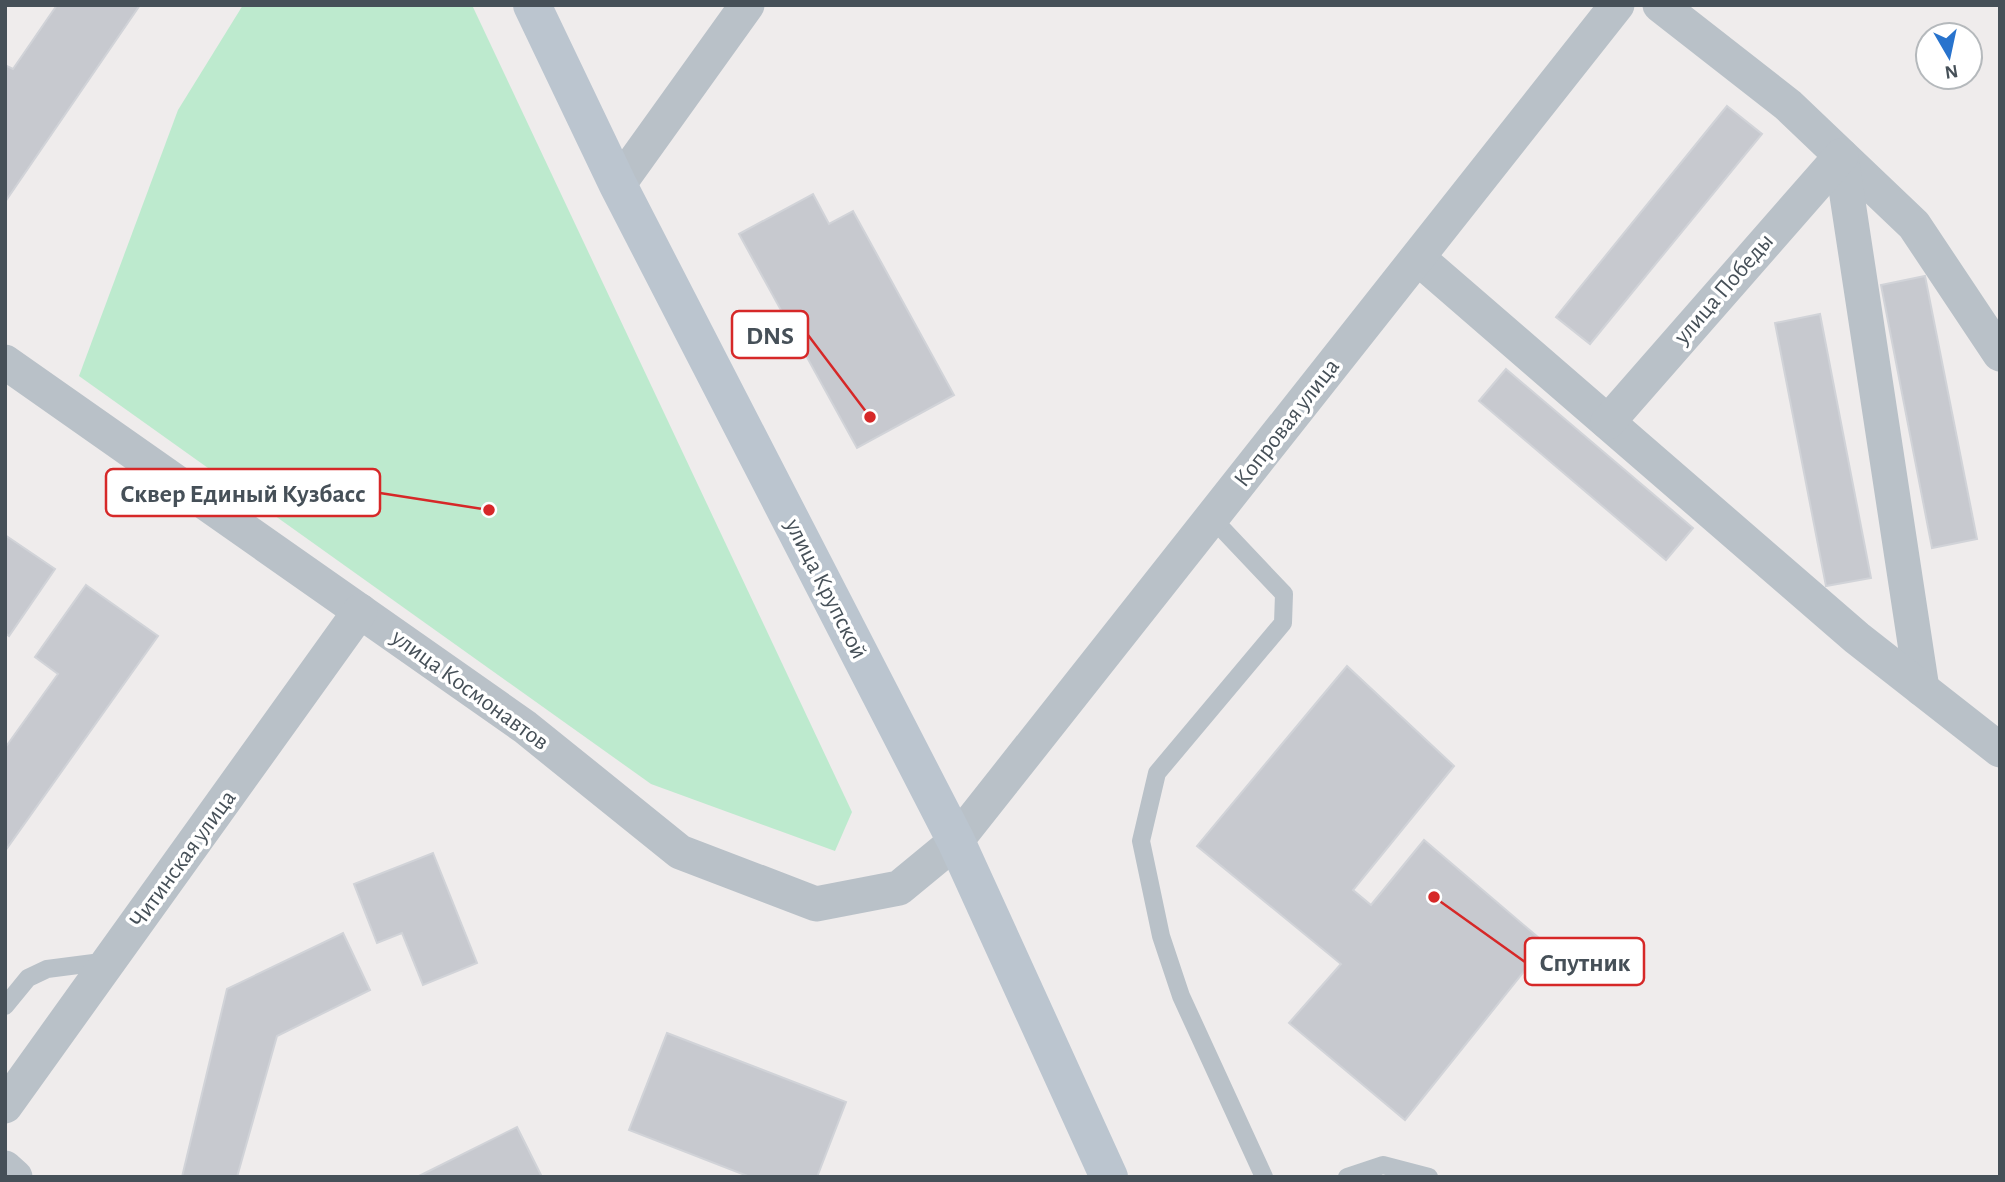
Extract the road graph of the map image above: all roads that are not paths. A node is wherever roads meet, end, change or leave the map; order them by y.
1 (532, 5) edge
2 (747, 5) edge
3 (1617, 5) edge
4 (1660, 5) edge
5 (1841, 156) junction
6 (618, 185) junction
7 (1418, 258) junction
8 (2000, 354) edge
9 (5, 362) edge
10 (1608, 422) junction
11 (1212, 518) junction
12 (360, 611) junction
13 (1922, 689) junction
14 (2000, 750) edge
15 (956, 841) junction
16 (109, 961) junction
17 (5, 1006) edge
18 (5, 1106) edge
19 (5, 1167) edge
20 (15, 1177) edge
21 (1109, 1177) edge
22 (1264, 1177) edge
23 (1347, 1177) edge
24 (1429, 1177) edge

1 - 6 street, улица Крупской
2 - 6 street
3 - 7 street, Копровая улица
4 - 5 street
5 - 8 street
5 - 10 street, улица Победы
5 - 13 street
6 - 15 street, улица Крупской
7 - 10 street
7 - 11 street, Копровая улица
9 - 12 street, улица Космонавтов
10 - 13 street
11 - 15 street, Копровая улица
11 - 22 lane
12 - 15 street, улица Космонавтов
12 - 16 street, Читинская улица
13 - 14 street
15 - 21 street, улица Крупской
16 - 17 lane
16 - 18 street, Читинская улица
19 - 20 street
23 - 24 lane

